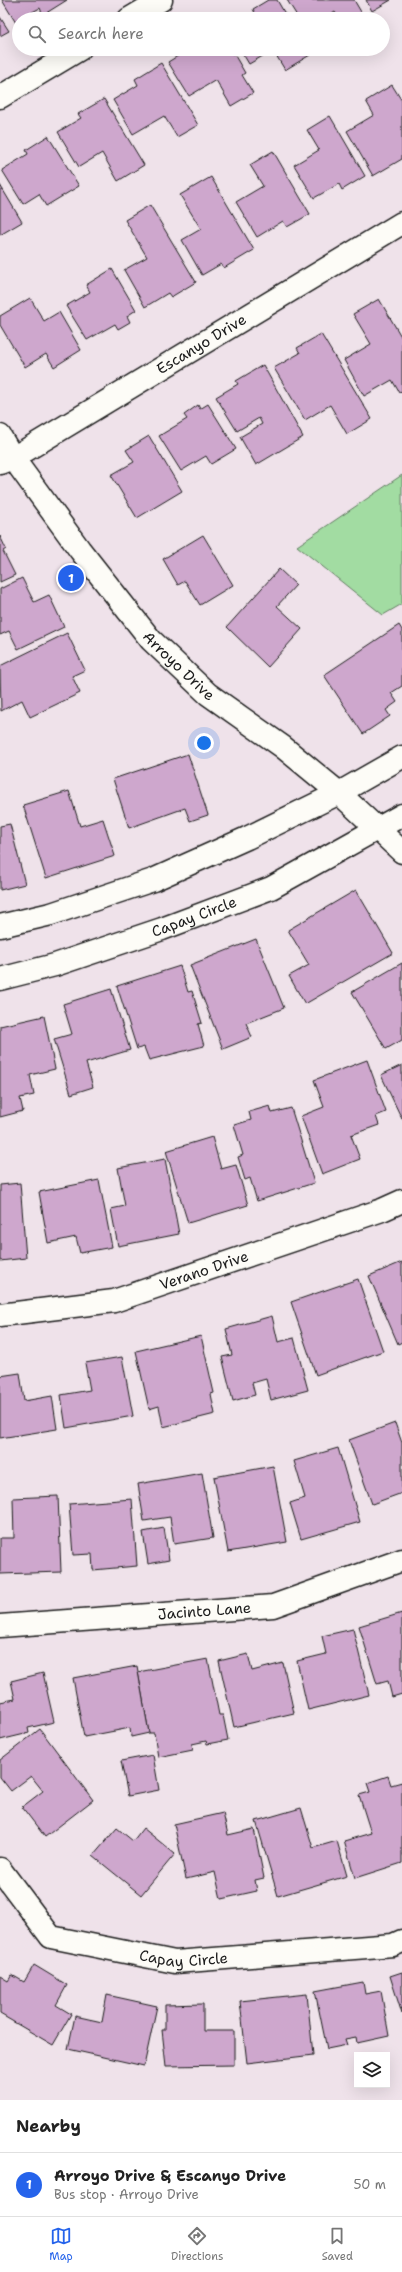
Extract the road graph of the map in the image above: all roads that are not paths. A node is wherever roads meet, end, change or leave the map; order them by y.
1 (161, 0) edge
2 (141, 12) edge
3 (68, 56) edge
4 (0, 97) edge
5 (402, 223) edge
6 (0, 436) edge
7 (6, 461) edge
8 (402, 757) edge
9 (339, 793) junction
10 (402, 815) edge
11 (378, 829) junction
12 (402, 852) edge
13 (0, 926) edge
14 (0, 979) edge
15 (402, 1201) edge
16 (0, 1316) edge
17 (402, 1560) edge
18 (0, 1626) edge
19 (0, 1869) edge
20 (402, 1941) edge

1 - 2 street
3 - 4 street
5 - 7 street, Escanyo Drive
6 - 7 street, Arroyo Drive
7 - 9 street, Arroyo Drive
8 - 9 street
9 - 11 street, Arroyo Drive
9 - 13 street
10 - 11 street, Capay Circle
11 - 12 street, Arroyo Drive
11 - 14 street, Capay Circle
15 - 16 street, Verano Drive
17 - 18 street, Jacinto Lane
19 - 20 street, Capay Circle

